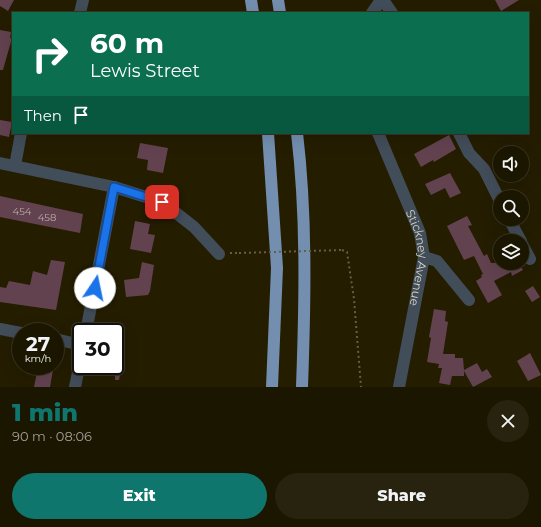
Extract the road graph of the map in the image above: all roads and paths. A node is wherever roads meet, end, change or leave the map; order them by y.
1 (83, 0) edge
2 (251, 0) edge
3 (278, 0) edge
4 (382, 0) edge
5 (80, 12) edge
6 (253, 12) edge
7 (280, 12) edge
8 (373, 12) edge
9 (391, 12) edge
10 (21, 134) edge
11 (268, 134) edge
12 (298, 134) edge
13 (378, 134) edge
14 (460, 134) edge
15 (0, 163) edge
16 (15, 166) junction
17 (114, 187) junction
18 (494, 190) edge
19 (239, 253) dead end
20 (219, 254) dead end
21 (424, 257) junction
22 (469, 300) dead end
23 (88, 323) edge
24 (0, 329) edge
25 (12, 331) edge
26 (77, 375) edge
27 (75, 387) edge
28 (272, 387) edge
29 (302, 387) edge
30 (361, 387) edge
31 (399, 387) edge

1 - 5 street
2 - 6 highway
3 - 7 highway
4 - 8 street
4 - 9 street
10 - 16 street
11 - 28 highway
12 - 29 highway
13 - 21 street, Stickney Avenue
14 - 18 street
15 - 16 street
16 - 17 street
17 - 20 street
17 - 23 street
19 - 30 path, bridge
21 - 22 street
21 - 31 street, Stickney Avenue
24 - 25 street
26 - 27 street

